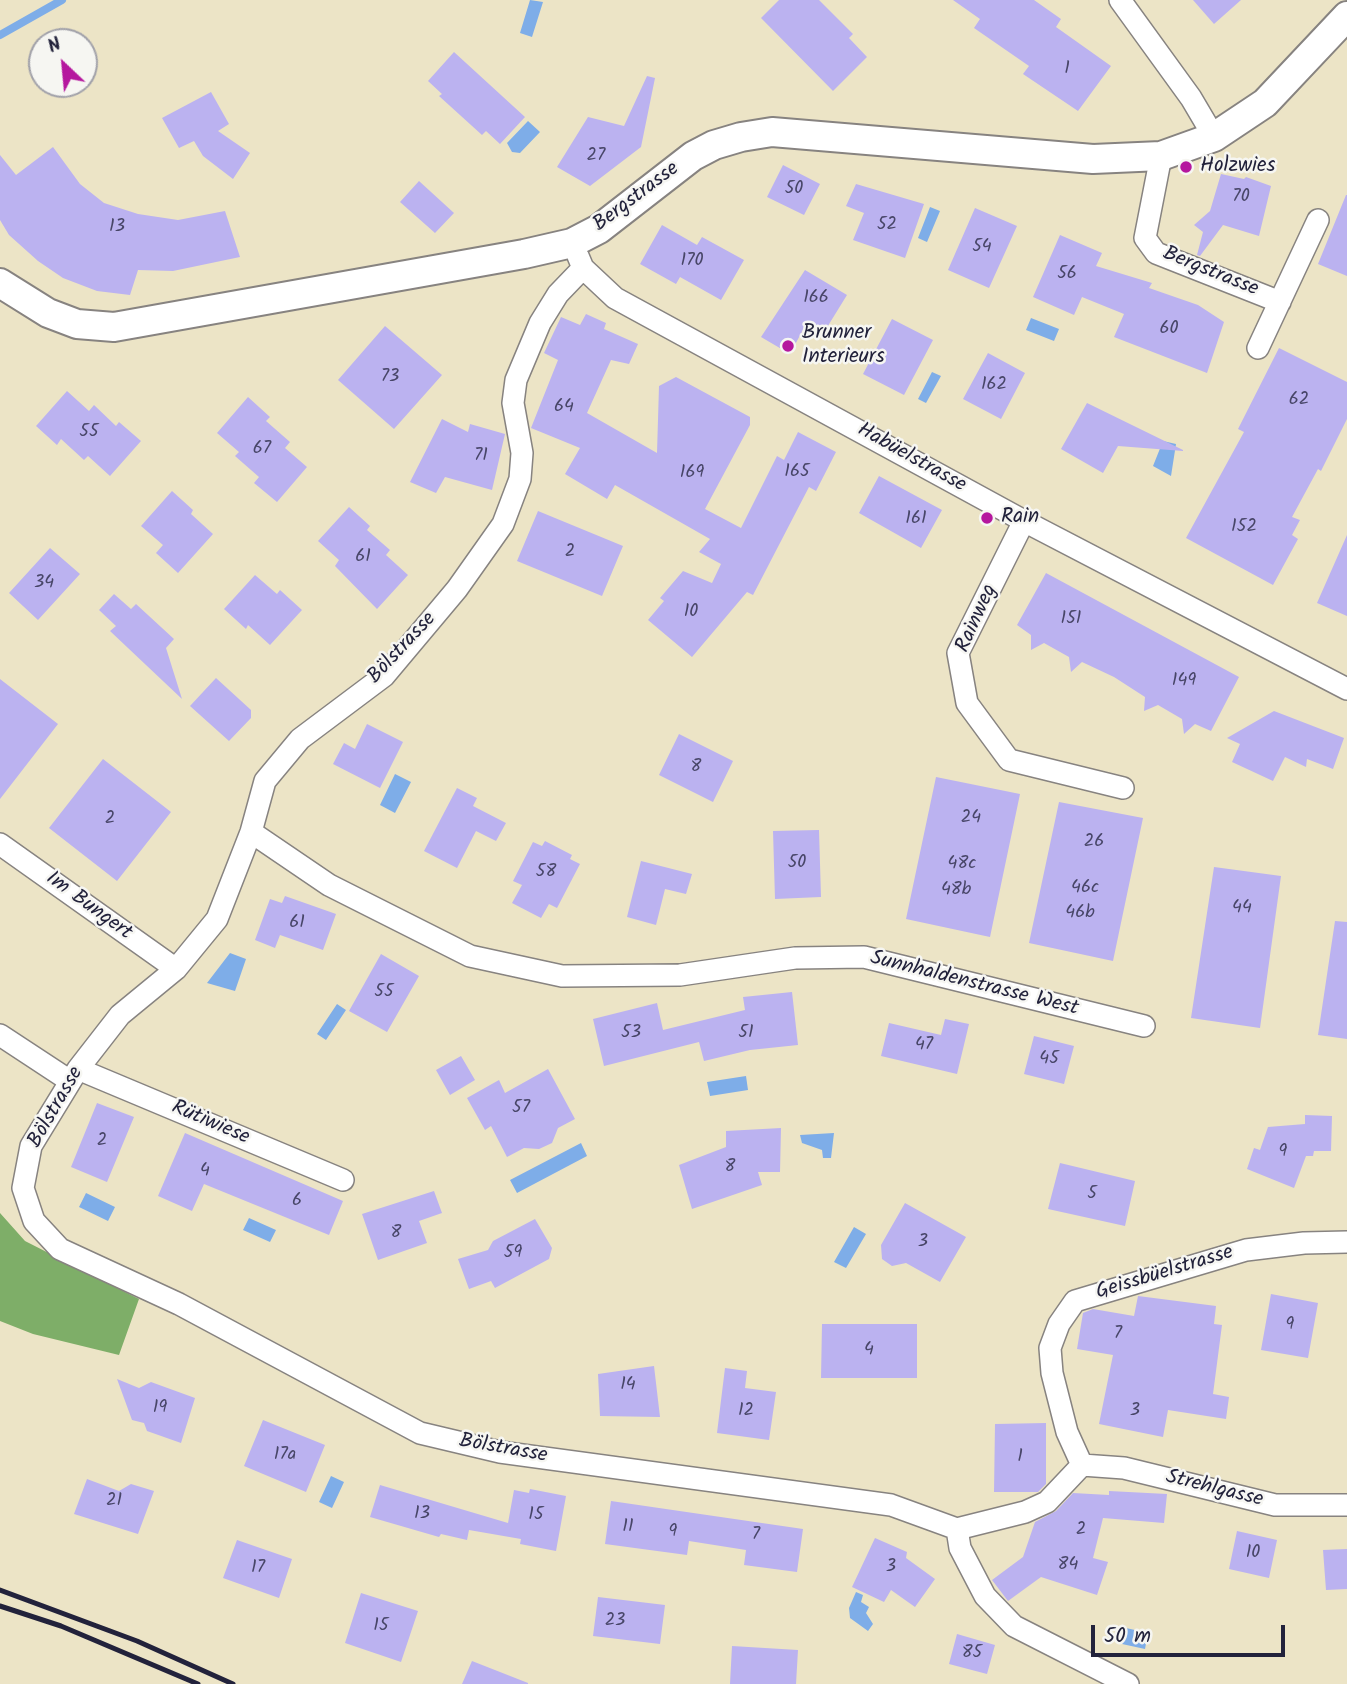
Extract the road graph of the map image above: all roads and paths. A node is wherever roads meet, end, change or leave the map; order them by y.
1 (1120, 0) edge
2 (1347, 16) edge
3 (1214, 137) junction
4 (1161, 156) junction
5 (1318, 220) dead end
6 (577, 255) junction
7 (0, 283) edge
8 (1280, 302) junction
9 (1258, 348) dead end
10 (1024, 521) junction
11 (1347, 689) edge
12 (1123, 789) dead end
13 (251, 832) junction
14 (0, 844) edge
15 (176, 969) junction
16 (1144, 1026) dead end
17 (0, 1035) edge
18 (74, 1075) junction
19 (343, 1180) dead end
20 (1347, 1242) edge
21 (1083, 1465) junction
22 (1347, 1506) edge
23 (957, 1529) junction
24 (1128, 1684) edge

1 - 3 street
2 - 3 street, Bergstrasse
3 - 4 street, Bergstrasse
4 - 6 street, Bergstrasse
4 - 8 street, Bergstrasse
5 - 8 street, Bergstrasse
6 - 7 street, Bergstrasse
6 - 10 street, Habüelstrasse
6 - 13 street, Bölstrasse
8 - 9 street, Bergstrasse
10 - 11 street, Habüelstrasse
10 - 12 street, Rainweg
13 - 15 street, Bölstrasse
13 - 16 street, Sunnhaldenstrasse West
14 - 15 street, Im Bungert
15 - 18 street, Bölstrasse
17 - 18 street, Rütiwiese
18 - 19 street, Rütiwiese
18 - 23 street, Bölstrasse
20 - 21 street, Geissbüelstrasse
21 - 22 street, Strehlgasse
21 - 23 street
23 - 24 street

